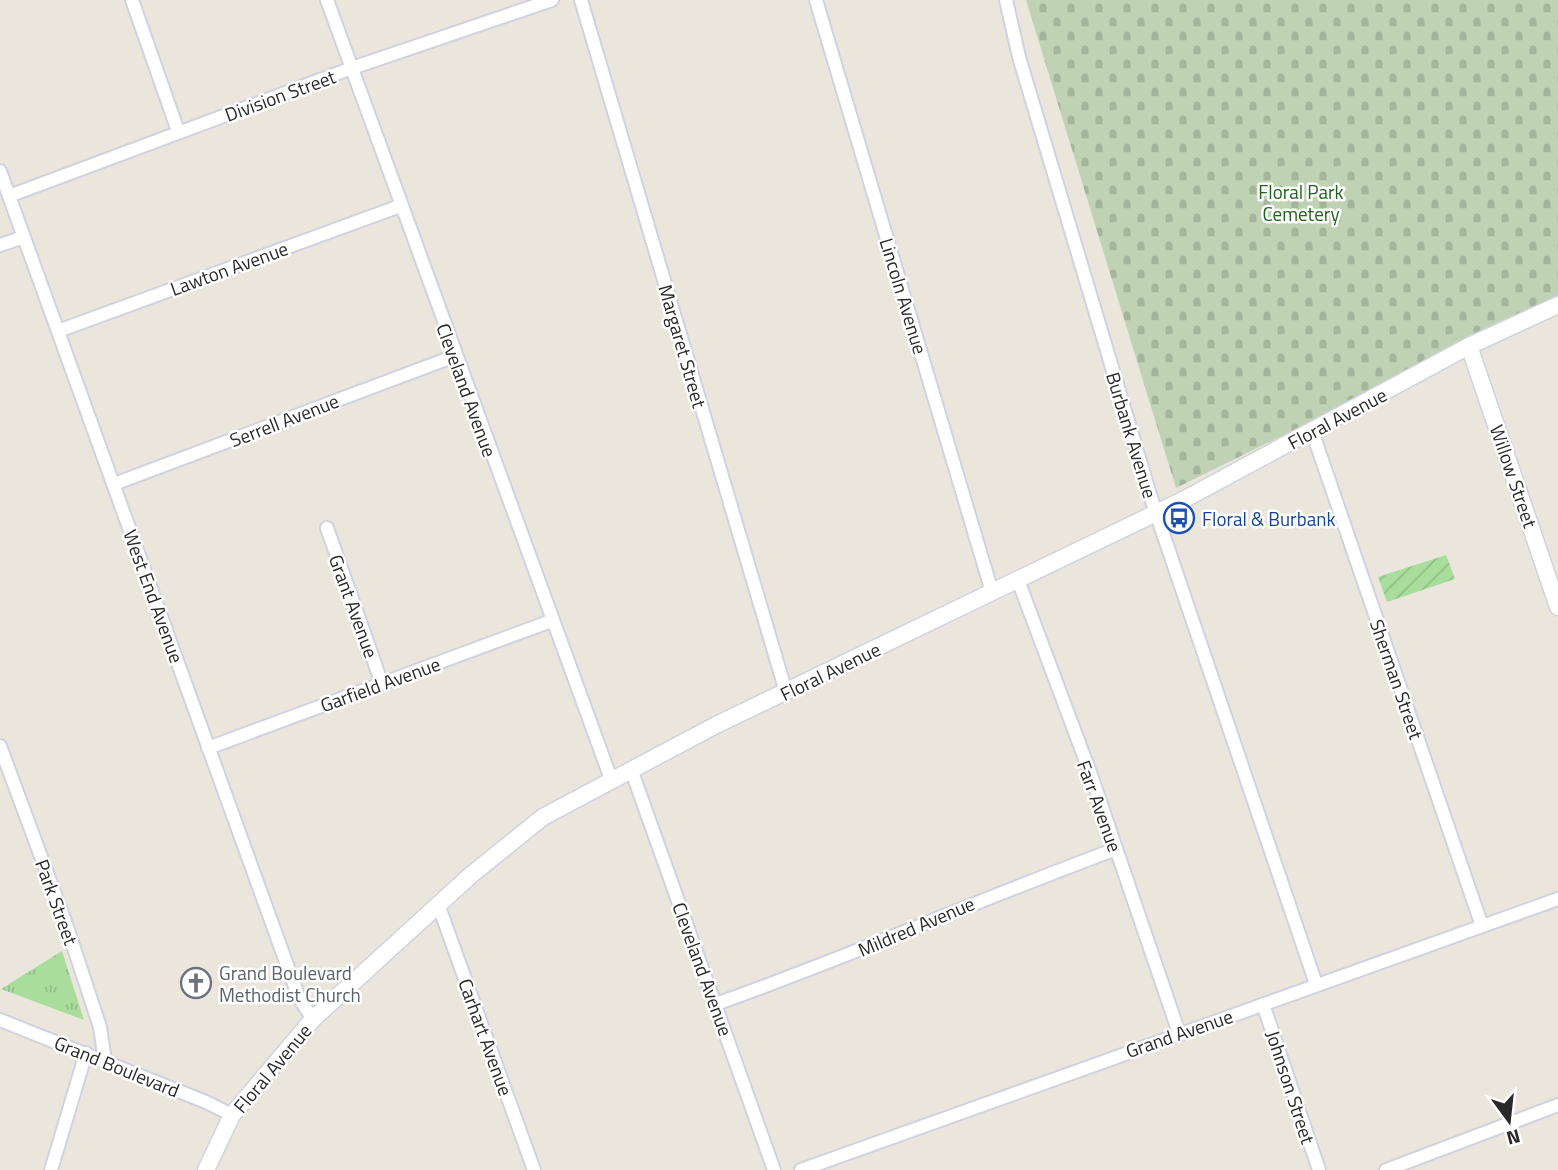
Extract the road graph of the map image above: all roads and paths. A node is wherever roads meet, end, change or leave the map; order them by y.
1 (132, 0) edge
2 (327, 0) edge
3 (552, 0) edge
4 (581, 0) edge
5 (816, 0) edge
6 (1006, 0) edge
7 (352, 68) junction
8 (178, 131) junction
9 (0, 171) edge
10 (9, 196) junction
11 (400, 206) junction
12 (24, 237) junction
13 (0, 245) edge
14 (1558, 305) edge
15 (58, 331) junction
16 (1469, 346) junction
17 (455, 356) junction
18 (1312, 432) junction
19 (114, 484) junction
20 (1156, 513) junction
21 (327, 528) dead end
22 (1017, 580) junction
23 (992, 592) junction
24 (1558, 607) edge
25 (551, 621) junction
26 (382, 684) junction
27 (786, 692) junction
28 (0, 746) edge
29 (208, 748) junction
30 (631, 769) junction
31 (611, 779) junction
32 (1116, 849) junction
33 (1558, 899) edge
34 (438, 904) junction
35 (1482, 926) junction
36 (1316, 985) junction
37 (716, 1004) junction
38 (1263, 1004) junction
39 (313, 1019) junction
40 (0, 1020) edge
41 (1179, 1033) junction
42 (86, 1053) junction
43 (105, 1061) junction
44 (1558, 1105) edge
45 (232, 1115) junction
46 (51, 1170) edge
47 (206, 1170) edge
48 (534, 1170) edge
49 (774, 1170) edge
50 (801, 1170) edge
51 (1319, 1170) edge
52 (1386, 1170) edge

1 - 8 street
2 - 7 street, Cleveland Avenue
3 - 7 street, Division Street
4 - 27 street, Margaret Street
5 - 23 street, Lincoln Avenue
6 - 20 street, Burbank Avenue
7 - 8 street, Division Street
7 - 11 street, Cleveland Avenue
8 - 10 street, Division Street
9 - 10 street, West End Avenue
10 - 12 street, West End Avenue
11 - 15 street, Lawton Avenue
11 - 17 street, Cleveland Avenue
12 - 13 street
12 - 15 street, West End Avenue
14 - 16 street, Floral Avenue
15 - 19 street, West End Avenue
16 - 18 street, Floral Avenue
16 - 24 street, Willow Street
17 - 19 street, Serrell Avenue
17 - 25 street, Cleveland Avenue
18 - 20 street, Floral Avenue
18 - 35 street, Sherman Street
19 - 29 street, West End Avenue
20 - 22 street, Floral Avenue
20 - 36 street, Burbank Avenue
21 - 26 street, Grant Avenue
22 - 23 street, Floral Avenue
22 - 32 street, Farr Avenue
23 - 27 street, Floral Avenue
25 - 26 street, Garfield Avenue
25 - 31 street, Cleveland Avenue
26 - 29 street, Garfield Avenue
27 - 30 street, Floral Avenue
28 - 43 street, Park Street
29 - 39 street, West End Avenue
30 - 31 street, Floral Avenue
30 - 37 street, Cleveland Avenue
31 - 34 street, Floral Avenue
32 - 37 street, Mildred Avenue
32 - 41 street, Farr Avenue
33 - 35 street, Grand Avenue
34 - 39 street, Floral Avenue
34 - 48 street, Carhart Avenue
35 - 36 street, Grand Avenue
36 - 38 street, Grand Avenue
37 - 49 street, Cleveland Avenue
38 - 41 street, Grand Avenue
38 - 51 street, Johnson Street
39 - 45 street, Floral Avenue
40 - 42 street, Grand Boulevard
41 - 50 street, Grand Avenue
42 - 43 street, Grand Boulevard
42 - 46 street
43 - 45 street, Grand Boulevard
44 - 52 street
45 - 47 street, Floral Avenue

